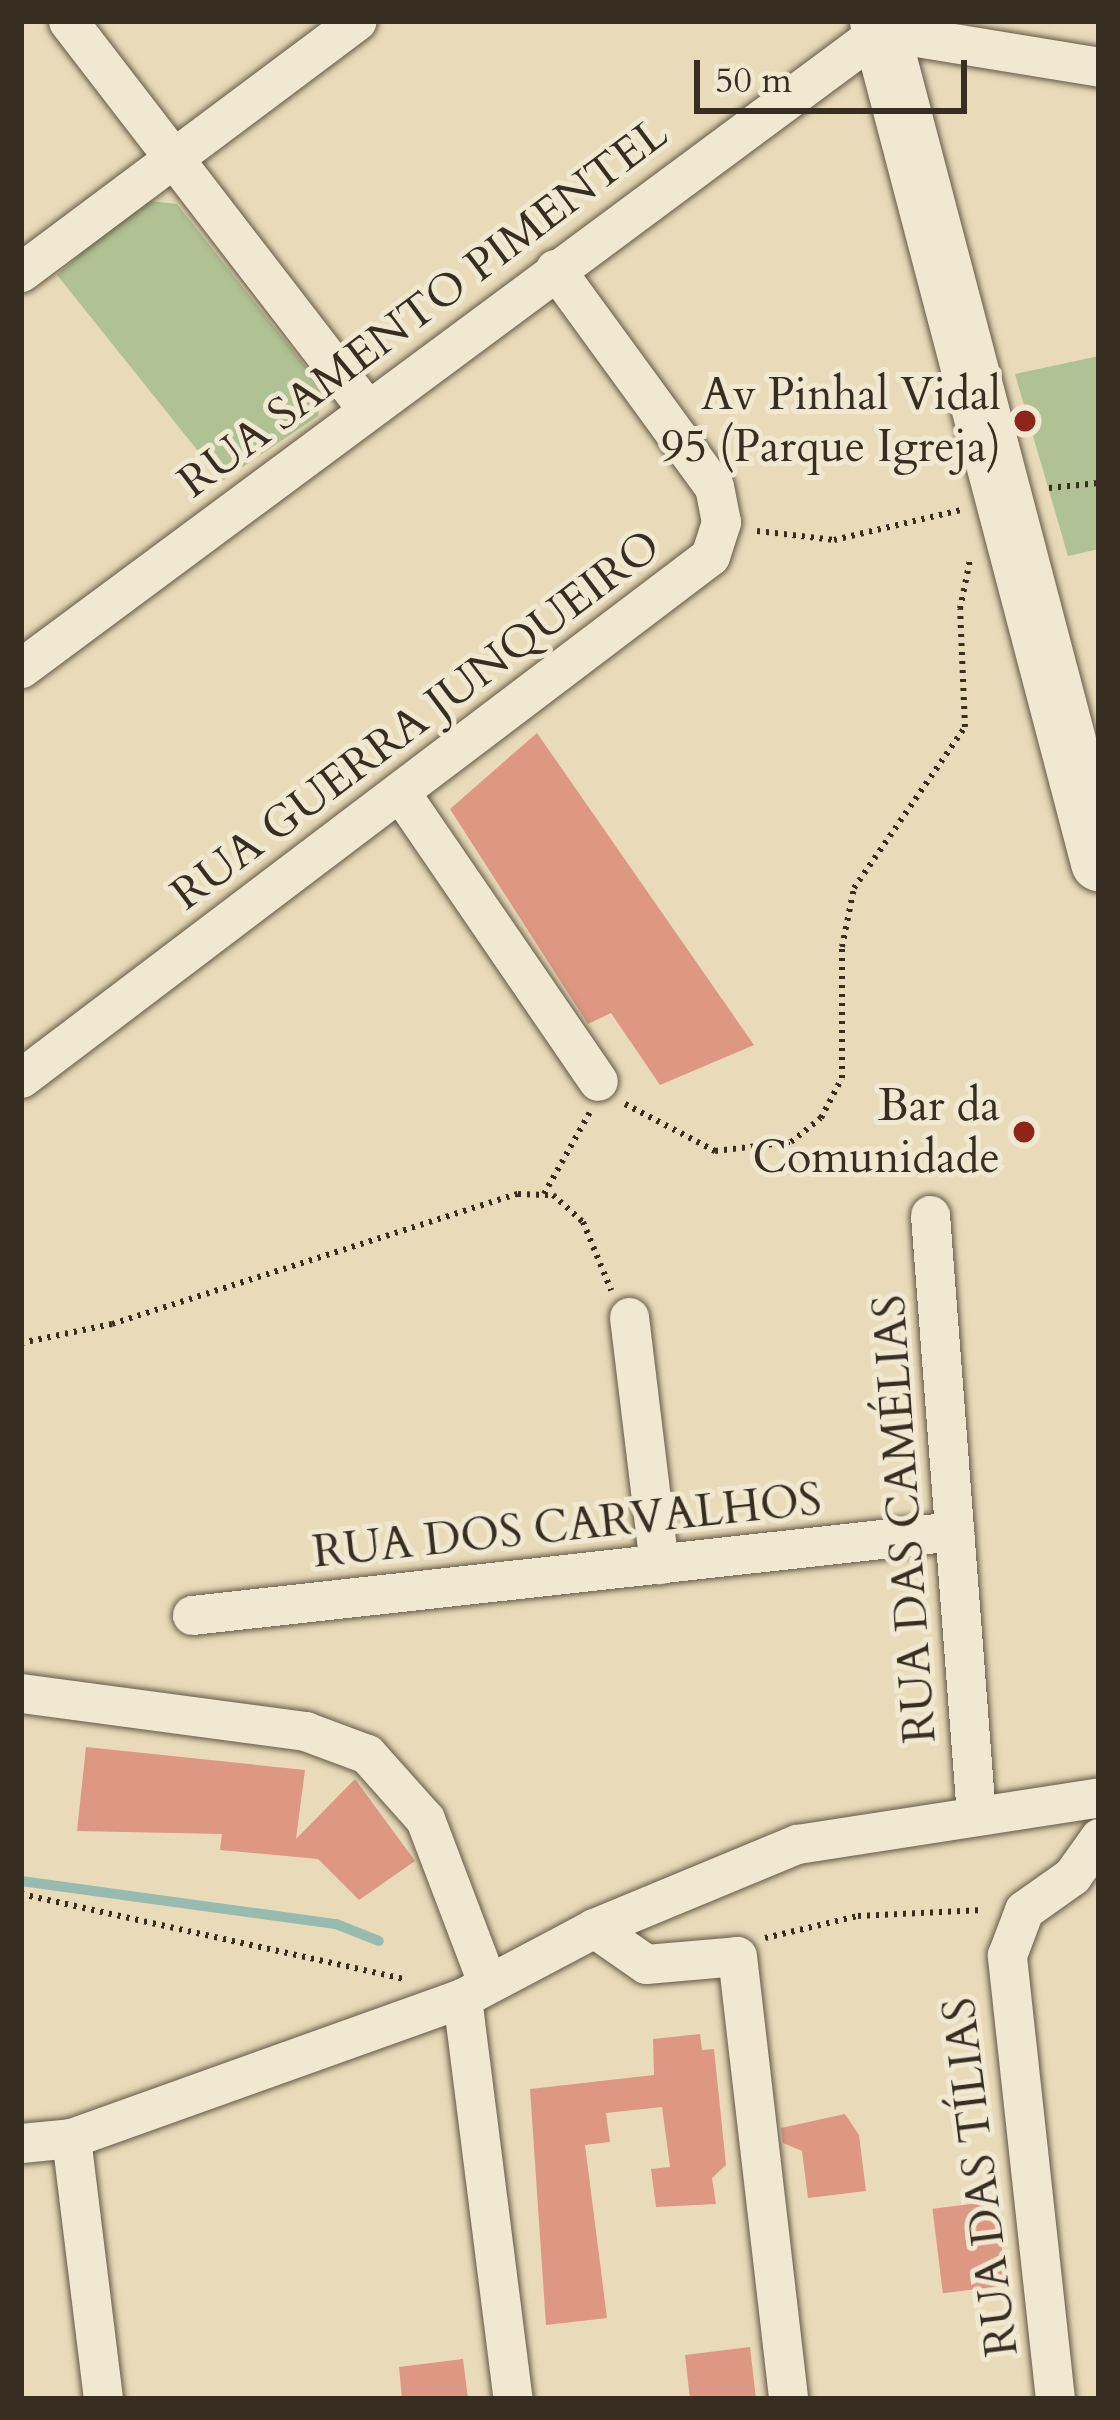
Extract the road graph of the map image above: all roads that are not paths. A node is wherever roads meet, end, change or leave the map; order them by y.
1 (68, 21) edge
2 (357, 21) edge
3 (879, 26) edge
4 (1099, 67) edge
5 (176, 155) junction
6 (555, 268) junction
7 (21, 272) edge
8 (365, 407) junction
9 (21, 668) edge
10 (400, 793) junction
11 (1099, 862) edge
12 (593, 1074) road end
13 (21, 1078) edge
14 (930, 1215) dead end
15 (629, 1317) road end
16 (954, 1531) junction
17 (658, 1564) junction
18 (192, 1615) dead end
19 (21, 1693) edge
20 (1099, 1797) edge
21 (976, 1815) junction
22 (1099, 1838) edge
23 (594, 1928) junction
24 (475, 1990) junction
25 (71, 2138) junction
26 (21, 2143) edge
27 (103, 2399) edge
28 (513, 2399) edge
29 (788, 2399) edge
30 (1055, 2399) edge

1 - 5 street
2 - 5 street
3 - 4 street
3 - 6 street, RUA SAMENTO PIMENTEL
3 - 11 street
5 - 7 street
5 - 8 street
6 - 8 street, RUA SAMENTO PIMENTEL
6 - 10 street, RUA GUERRA JUNQUEIRO
8 - 9 street, RUA SAMENTO PIMENTEL
10 - 12 street
10 - 13 street, RUA GUERRA JUNQUEIRO
14 - 16 street, RUA DAS CAMÉLIAS
15 - 17 street
16 - 17 street, RUA DOS CARVALHOS
16 - 21 street, RUA DAS CAMÉLIAS
17 - 18 street, RUA DOS CARVALHOS
19 - 24 street
20 - 21 street
21 - 23 street
22 - 30 street, RUA DAS TÍLIAS
23 - 24 street
23 - 29 street
24 - 25 street
24 - 28 street
25 - 26 street
25 - 27 street

